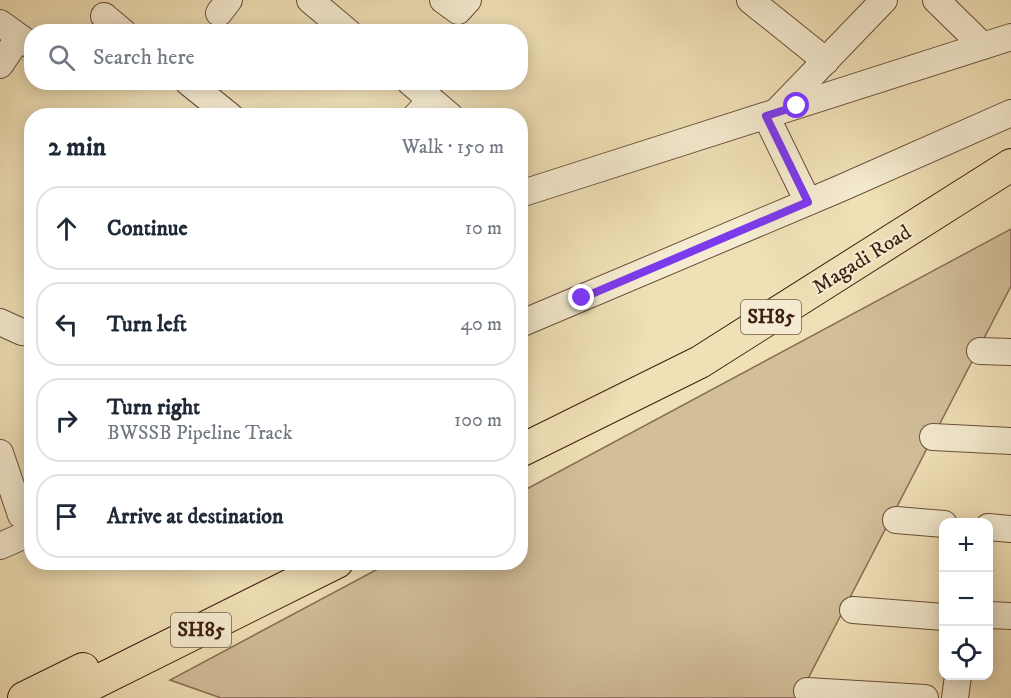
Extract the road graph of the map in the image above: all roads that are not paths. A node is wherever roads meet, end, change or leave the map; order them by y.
1 (310, 0) edge
2 (443, 0) edge
3 (468, 0) edge
4 (750, 0) edge
5 (884, 0) edge
6 (936, 0) edge
7 (338, 24) edge
8 (17, 35) edge
9 (1011, 37) edge
10 (983, 46) junction
11 (826, 61) junction
12 (0, 65) edge
13 (198, 90) edge
14 (416, 90) edge
15 (220, 108) edge
16 (430, 108) edge
17 (1011, 113) edge
18 (771, 114) junction
19 (1011, 165) edge
20 (528, 185) edge
21 (1011, 185) edge
22 (808, 202) junction
23 (528, 321) edge
24 (0, 322) edge
25 (24, 332) edge
26 (980, 351) dead end
27 (1011, 352) edge
28 (933, 437) dead end
29 (1011, 441) edge
30 (528, 447) edge
31 (0, 453) edge
32 (528, 467) edge
33 (24, 519) edge
34 (896, 520) dead end
35 (939, 524) edge
36 (24, 526) edge
37 (993, 527) edge
38 (1011, 529) edge
39 (0, 546) edge
40 (281, 570) edge
41 (321, 570) edge
42 (853, 610) dead end
43 (993, 615) edge
44 (1011, 616) edge
45 (939, 617) edge
46 (958, 680) edge
47 (807, 691) dead end
48 (24, 698) edge
49 (64, 698) edge
50 (925, 698) edge
51 (956, 698) edge

1 - 7 street
2 - 3 street
4 - 11 street
5 - 11 street
6 - 10 street
8 - 12 street
9 - 10 street
10 - 18 street
11 - 18 street
13 - 15 street
14 - 16 street
17 - 22 street
18 - 20 street
18 - 22 street
19 - 30 main road, Magadi Road / SH85
21 - 32 main road, Magadi Road / SH85
22 - 23 street
24 - 25 street
26 - 27 street
28 - 29 street
31 - 33 street
34 - 35 street
36 - 39 street
37 - 38 street
40 - 48 main road, SH85
41 - 49 main road, SH85
42 - 45 street
43 - 44 street
46 - 51 street
47 - 50 street

